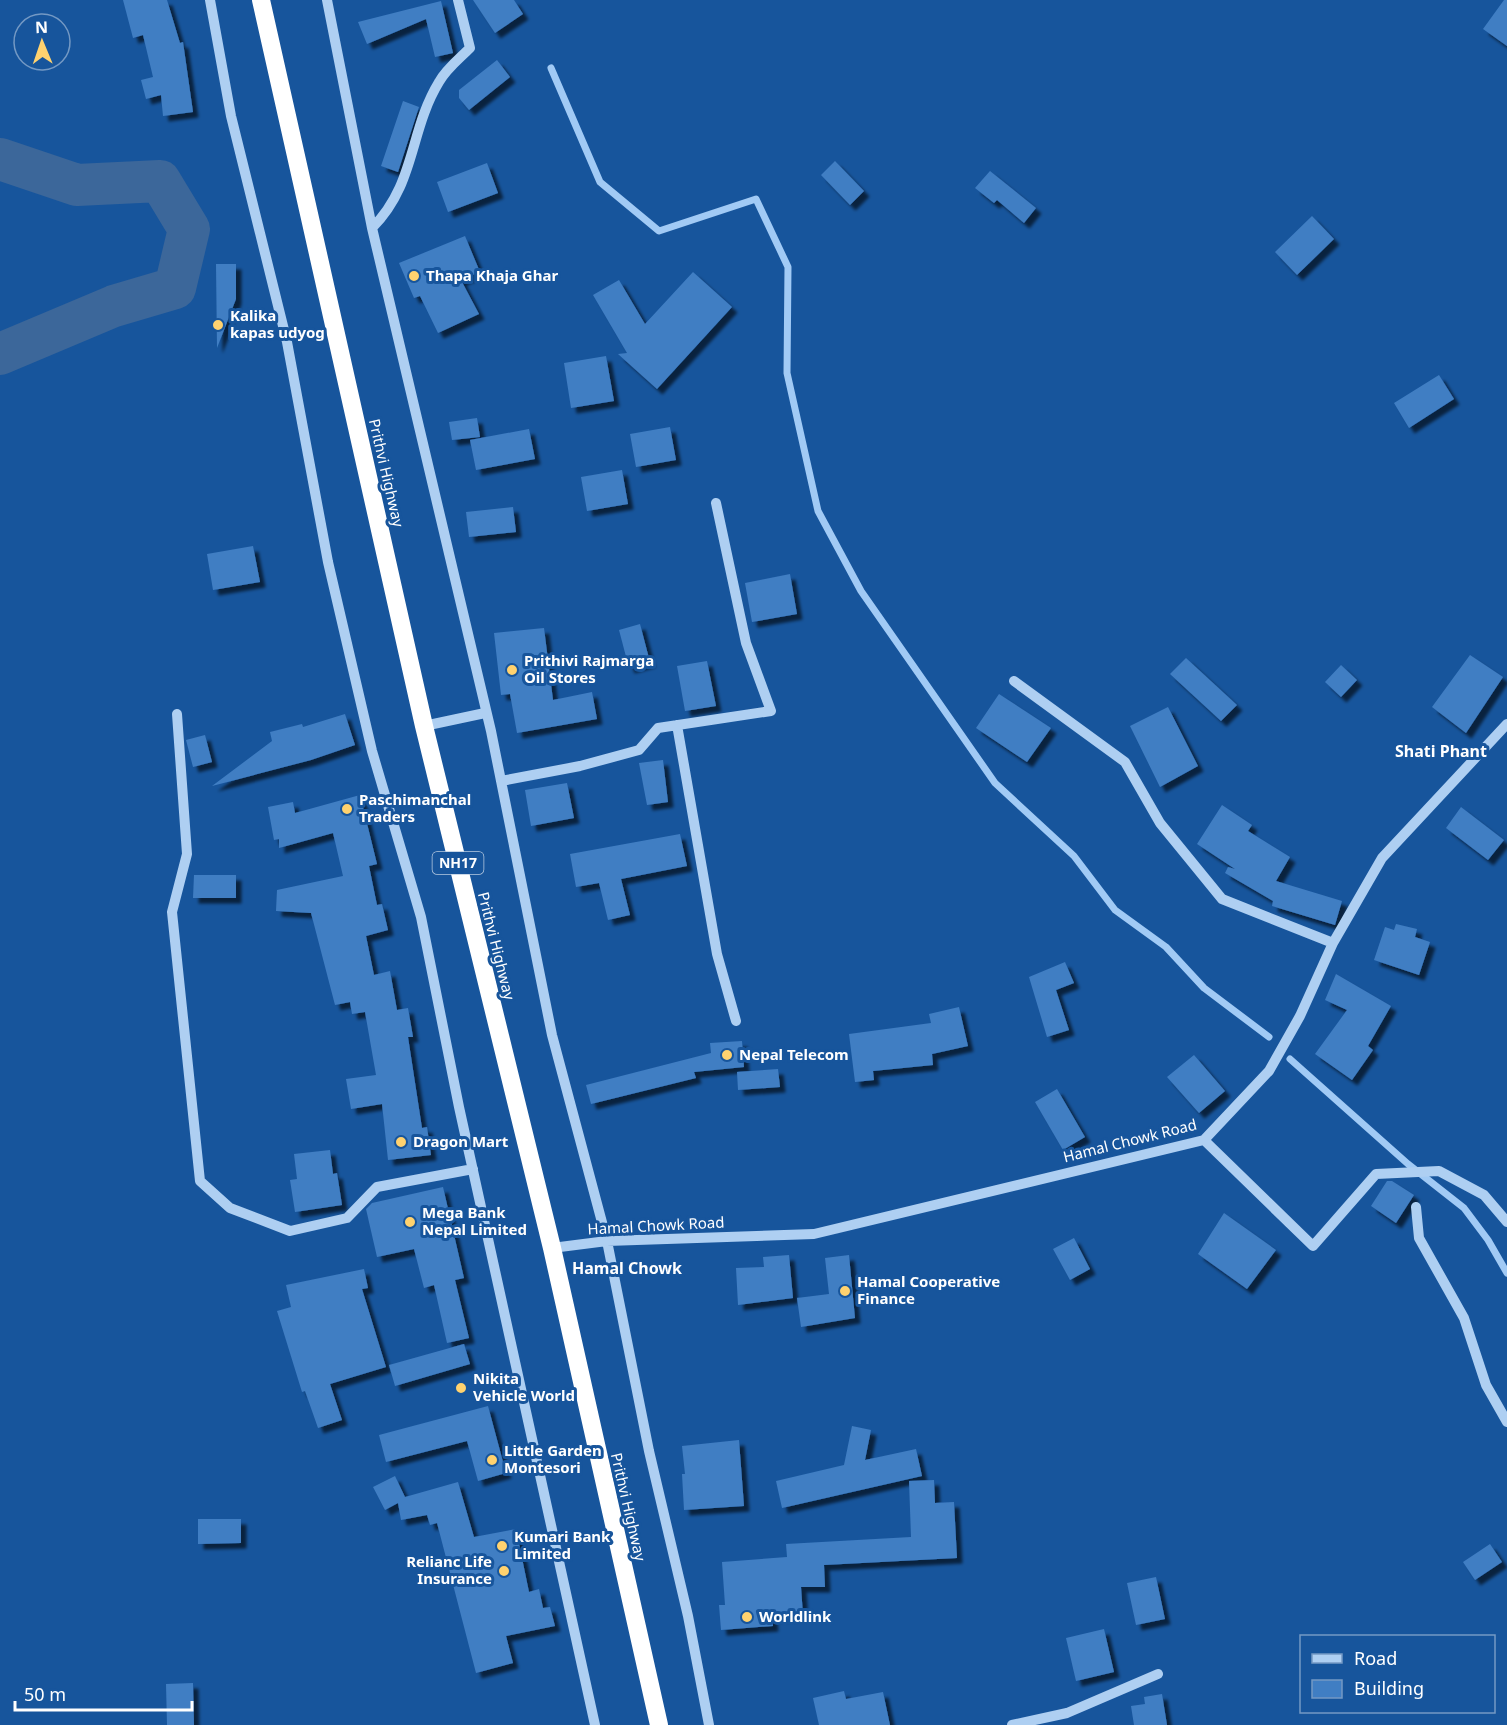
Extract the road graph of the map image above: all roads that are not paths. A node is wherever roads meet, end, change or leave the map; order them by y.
1 (210, 0) edge
2 (261, 0) edge
3 (327, 0) edge
4 (458, 0) edge
5 (372, 228) junction
6 (716, 503) dead end
7 (1014, 681) dead end
8 (485, 713) junction
9 (177, 714) dead end
10 (1507, 724) edge
11 (677, 725) junction
12 (424, 726) junction
13 (501, 782) junction
14 (1333, 943) junction
15 (736, 1021) dead end
16 (1204, 1140) junction
17 (473, 1169) junction
18 (1416, 1207) dead end
19 (1507, 1222) edge
20 (608, 1241) junction
21 (552, 1248) junction
22 (1507, 1422) edge
23 (1158, 1674) dead end
24 (595, 1725) edge
25 (659, 1725) edge
26 (709, 1725) edge
27 (1012, 1725) edge

1 - 17 street
2 - 12 highway, Prithvi Highway / NH17
3 - 5 street
4 - 5 street
5 - 8 street
6 - 11 street
7 - 14 street
8 - 12 street
8 - 13 street
9 - 17 street
10 - 14 street, Hamal Chowk Road
11 - 13 street
11 - 15 street
12 - 21 highway, Prithvi Highway / NH17
13 - 20 street
14 - 16 street, Hamal Chowk Road
16 - 19 street
16 - 20 street, Hamal Chowk Road
17 - 24 street
18 - 22 street
20 - 21 street, Hamal Chowk Road
20 - 26 street
21 - 25 highway, Prithvi Highway / NH17
23 - 27 street

